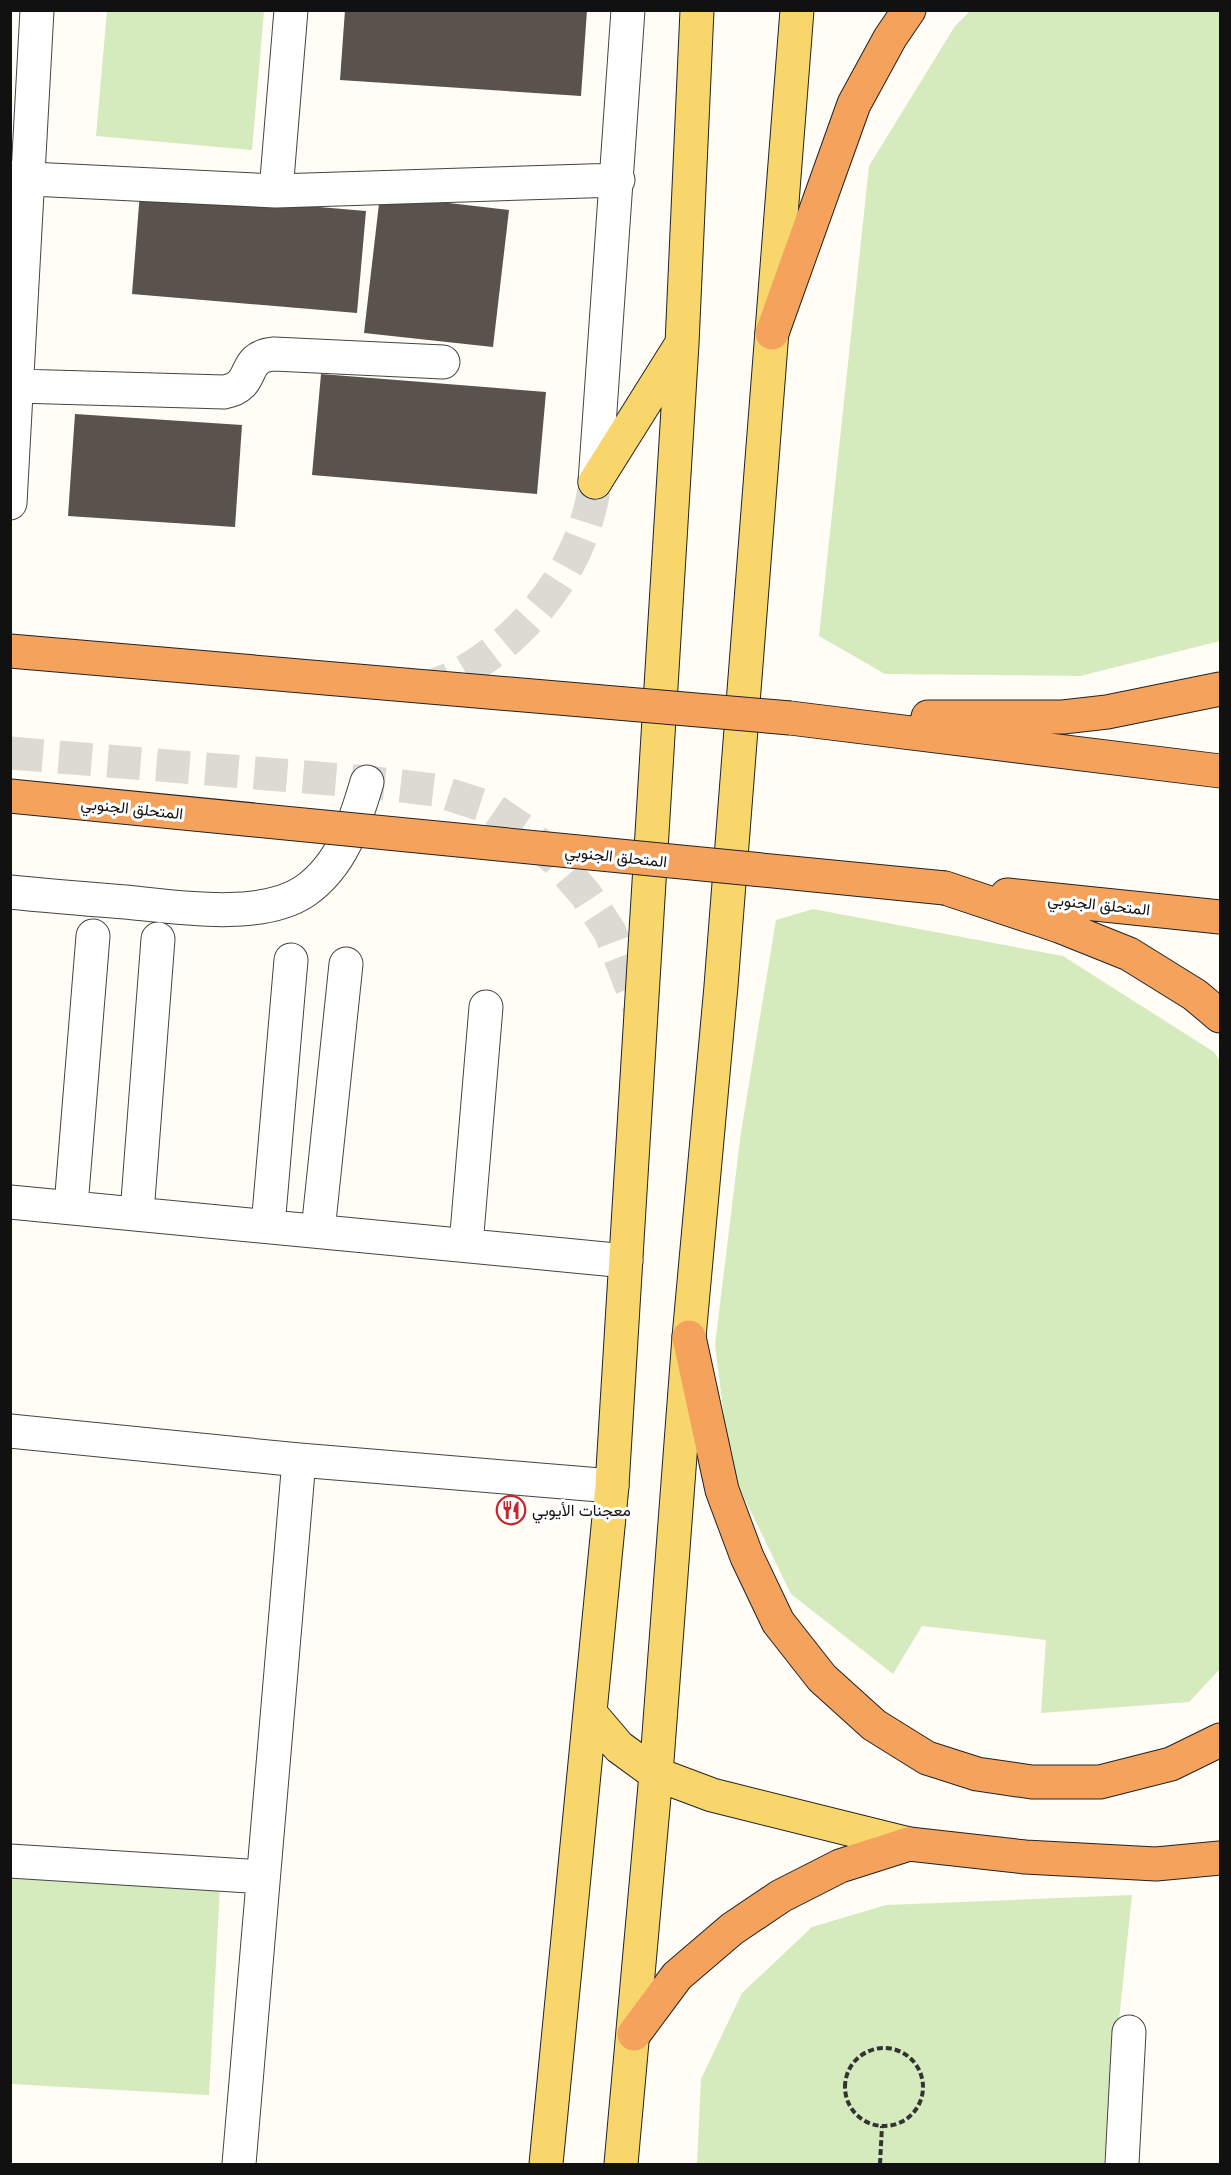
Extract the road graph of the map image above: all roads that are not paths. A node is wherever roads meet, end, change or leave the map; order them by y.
1 (38, 10) edge
2 (291, 10) edge
3 (628, 10) edge
4 (697, 10) edge
5 (797, 10) edge
6 (909, 10) edge
7 (19, 179) edge
8 (618, 180) junction
9 (276, 191) junction
10 (772, 333) junction
11 (682, 344) junction
12 (443, 362) dead end
13 (17, 386) junction
14 (595, 482) joint
15 (10, 503) edge
16 (10, 651) edge
17 (1221, 689) edge
18 (790, 718) junction
19 (1221, 771) edge
20 (367, 782) dead end
21 (10, 796) edge
22 (945, 888) junction
23 (10, 892) edge
24 (1221, 917) edge
25 (93, 936) dead end
26 (158, 939) dead end
27 (291, 960) dead end
28 (346, 964) dead end
29 (486, 1007) dead end
30 (1221, 1016) edge
31 (10, 1202) edge
32 (71, 1206) junction
33 (137, 1213) junction
34 (267, 1226) junction
35 (318, 1231) junction
36 (466, 1245) junction
37 (626, 1261) junction
38 (688, 1337) junction
39 (10, 1431) edge
40 (299, 1460) junction
41 (612, 1486) junction
42 (590, 1713) junction
43 (1221, 1740) edge
44 (656, 1774) junction
45 (909, 1844) junction
46 (1221, 1858) edge
47 (10, 1861) edge
48 (263, 1877) junction
49 (1129, 2032) dead end
50 (634, 2034) junction
51 (239, 2164) edge
52 (546, 2164) edge
53 (621, 2164) edge
54 (1122, 2164) edge

1 - 7 street
2 - 9 street
3 - 8 street
4 - 11 main road
5 - 10 main road
6 - 10 highway
7 - 9 street
7 - 13 street
8 - 9 street
8 - 14 street
10 - 38 main road
11 - 14 main road
11 - 37 main road
12 - 13 street
13 - 15 street
16 - 18 highway, bridge
17 - 18 highway
18 - 19 highway
20 - 23 street
21 - 22 highway, المتحلق الجنوبي, bridge
22 - 24 highway, المتحلق الجنوبي
22 - 30 highway
25 - 32 street
26 - 33 street
27 - 34 street
28 - 35 street
29 - 36 street
31 - 32 street
32 - 33 street
33 - 34 street
34 - 35 street
35 - 36 street
36 - 37 street
37 - 41 main road
38 - 43 highway
38 - 44 main road
39 - 40 street
40 - 41 street
40 - 48 street
41 - 42 main road
42 - 44 main road
42 - 52 main road
44 - 45 main road
44 - 50 main road
45 - 46 highway
45 - 50 highway
47 - 48 street
48 - 51 street
49 - 54 street
50 - 53 main road

